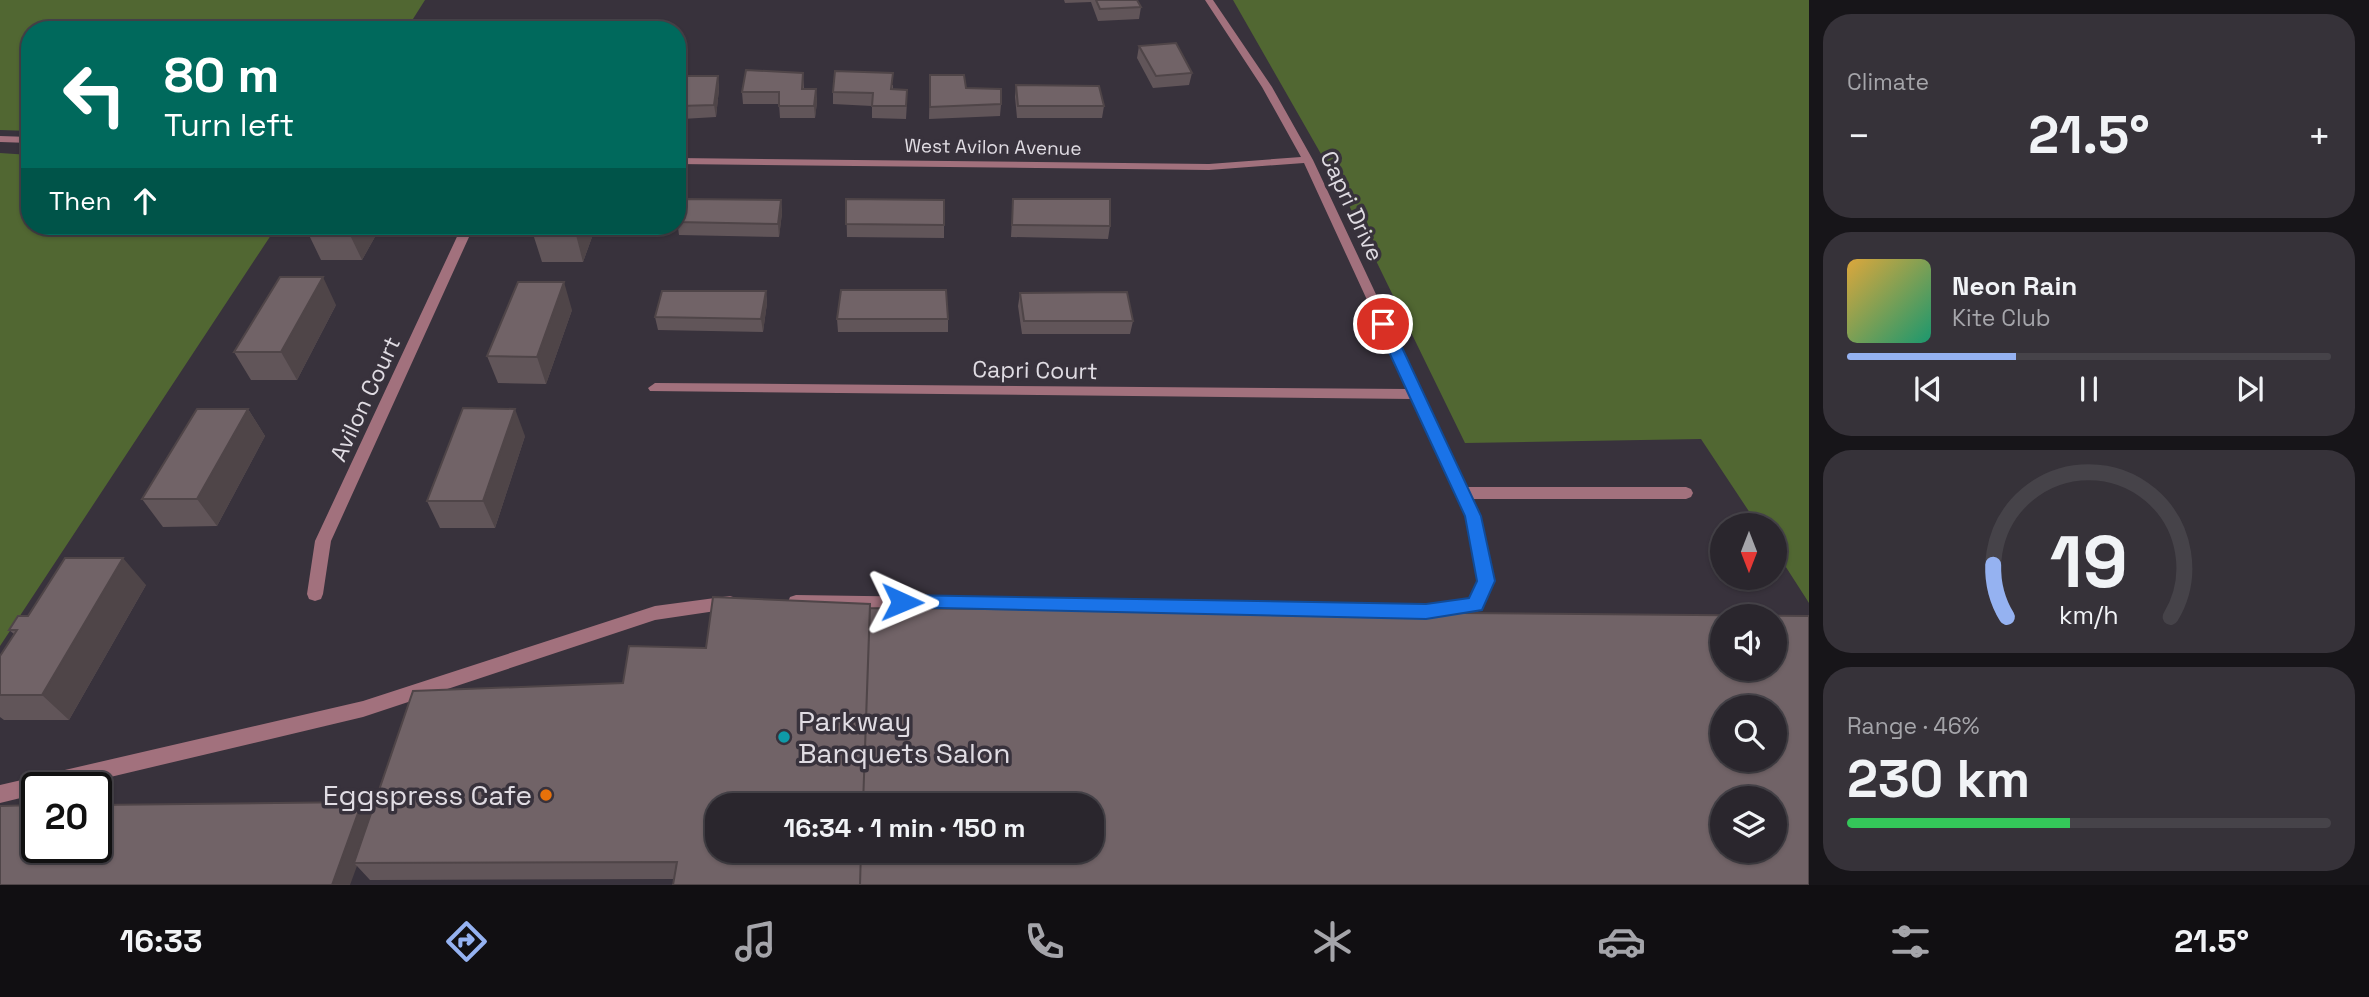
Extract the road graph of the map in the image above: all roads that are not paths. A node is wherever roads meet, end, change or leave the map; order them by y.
1 (1209, 0) edge
2 (0, 139) edge
3 (21, 140) edge
4 (1308, 160) junction
5 (686, 161) edge
6 (464, 235) edge
7 (655, 388) dead end
8 (1416, 394) junction
9 (1462, 493) junction
10 (1686, 493) dead end
11 (315, 594) dead end
12 (780, 602) edge
13 (753, 603) edge
14 (0, 794) edge

1 - 4 street, Capri Drive
2 - 3 street
4 - 5 street, West Avilon Avenue
4 - 8 street, Capri Drive
6 - 11 street, Avilon Court
7 - 8 street, Capri Court
8 - 9 street, Capri Drive
9 - 10 street
9 - 12 street, Capri Drive
13 - 14 street

